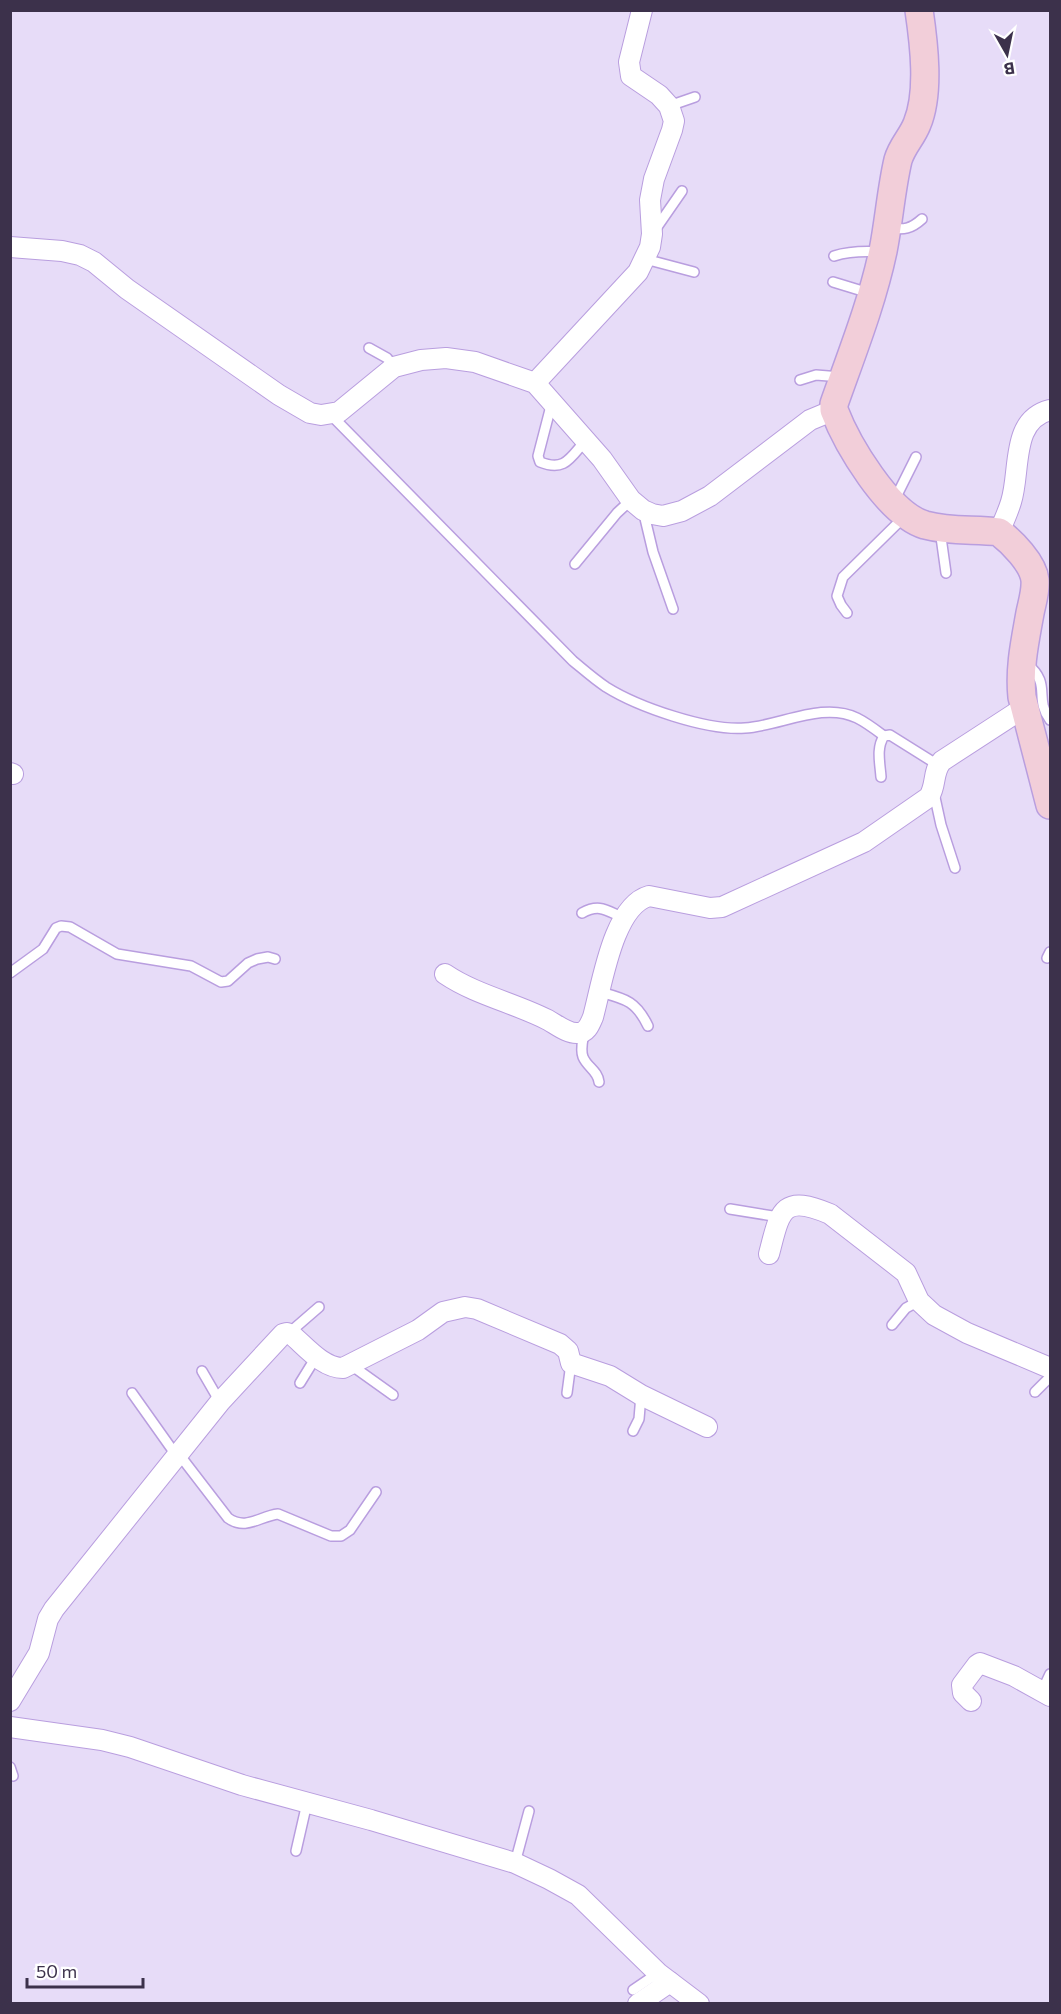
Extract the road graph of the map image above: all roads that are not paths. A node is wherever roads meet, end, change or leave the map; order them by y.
1 (642, 10) edge
2 (919, 10) edge
3 (695, 97) dead end
4 (669, 106) junction
5 (682, 191) dead end
6 (922, 219) dead end
7 (652, 234) junction
8 (885, 240) junction
9 (10, 247) edge
10 (834, 256) dead end
11 (645, 258) junction
12 (694, 272) dead end
13 (833, 282) dead end
14 (872, 293) junction
15 (369, 348) dead end
16 (394, 367) junction
17 (844, 377) junction
18 (800, 380) dead end
19 (535, 383) junction
20 (552, 402) junction
21 (834, 410) junction
22 (1050, 410) edge
23 (331, 415) junction
24 (586, 440) junction
25 (916, 457) dead end
26 (637, 505) junction
27 (899, 510) junction
28 (939, 528) junction
29 (999, 532) junction
30 (575, 564) dead end
31 (946, 573) dead end
32 (672, 609) dead end
33 (847, 612) dead end
34 (1022, 660) junction
35 (1024, 707) junction
36 (1050, 720) edge
37 (884, 736) junction
38 (938, 765) junction
39 (881, 777) dead end
40 (933, 791) junction
41 (1050, 805) edge
42 (955, 868) dead end
43 (582, 913) dead end
44 (624, 918) junction
45 (275, 959) dead end
46 (10, 973) edge
47 (445, 974) dead end
48 (600, 992) junction
49 (648, 1026) dead end
50 (584, 1032) junction
51 (599, 1083) dead end
52 (730, 1209) dead end
53 (779, 1217) junction
54 (769, 1254) dead end
55 (919, 1301) junction
56 (319, 1307) dead end
57 (892, 1325) dead end
58 (289, 1333) junction
59 (316, 1357) junction
60 (572, 1363) junction
61 (351, 1365) junction
62 (1050, 1368) edge
63 (202, 1371) dead end
64 (1050, 1377) edge
65 (300, 1383) dead end
66 (132, 1392) dead end
67 (1035, 1392) dead end
68 (567, 1393) dead end
69 (393, 1395) dead end
70 (641, 1395) junction
71 (220, 1402) junction
72 (707, 1427) dead end
73 (633, 1431) dead end
74 (177, 1454) junction
75 (376, 1492) dead end
76 (1048, 1687) edge
77 (10, 1701) edge
78 (971, 1701) dead end
79 (10, 1727) edge
80 (307, 1803) junction
81 (529, 1811) dead end
82 (296, 1851) dead end
83 (515, 1863) junction
84 (664, 1977) junction
85 (636, 1997) edge
86 (699, 2004) edge

1 - 4 street
2 - 8 street
3 - 4 lane
4 - 7 street
5 - 7 lane
6 - 8 lane
7 - 11 street
8 - 10 lane
8 - 14 street
9 - 23 street
11 - 12 lane
11 - 19 street
13 - 14 lane
14 - 17 street
15 - 16 lane
16 - 19 street
16 - 23 street
17 - 18 lane
17 - 21 street
19 - 20 street
20 - 24 street
20 - 24 lane
21 - 26 street
21 - 27 street
22 - 29 street
23 - 37 lane
24 - 26 street
25 - 27 lane
26 - 30 lane
26 - 32 lane
27 - 28 street
27 - 33 lane
28 - 29 street
28 - 31 lane
29 - 34 street
34 - 35 street
34 - 36 lane
35 - 38 street
35 - 41 street
37 - 38 lane
37 - 39 lane
38 - 40 street
40 - 42 lane
40 - 44 street
43 - 44 lane
44 - 48 street
45 - 46 lane
47 - 50 street
48 - 49 lane
48 - 50 street
50 - 51 lane
52 - 53 lane
53 - 54 street
53 - 55 street
55 - 57 lane
55 - 62 street
56 - 58 lane
58 - 59 street
58 - 71 street
59 - 61 street
59 - 65 lane
60 - 61 street
60 - 68 lane
60 - 70 street
61 - 69 lane
63 - 71 lane
64 - 67 lane
66 - 74 lane
70 - 72 street
70 - 73 lane
71 - 74 street
74 - 75 lane
74 - 77 street
76 - 78 street
79 - 80 street
80 - 82 lane
80 - 83 street
81 - 83 lane
83 - 84 street
84 - 85 street
84 - 86 street

